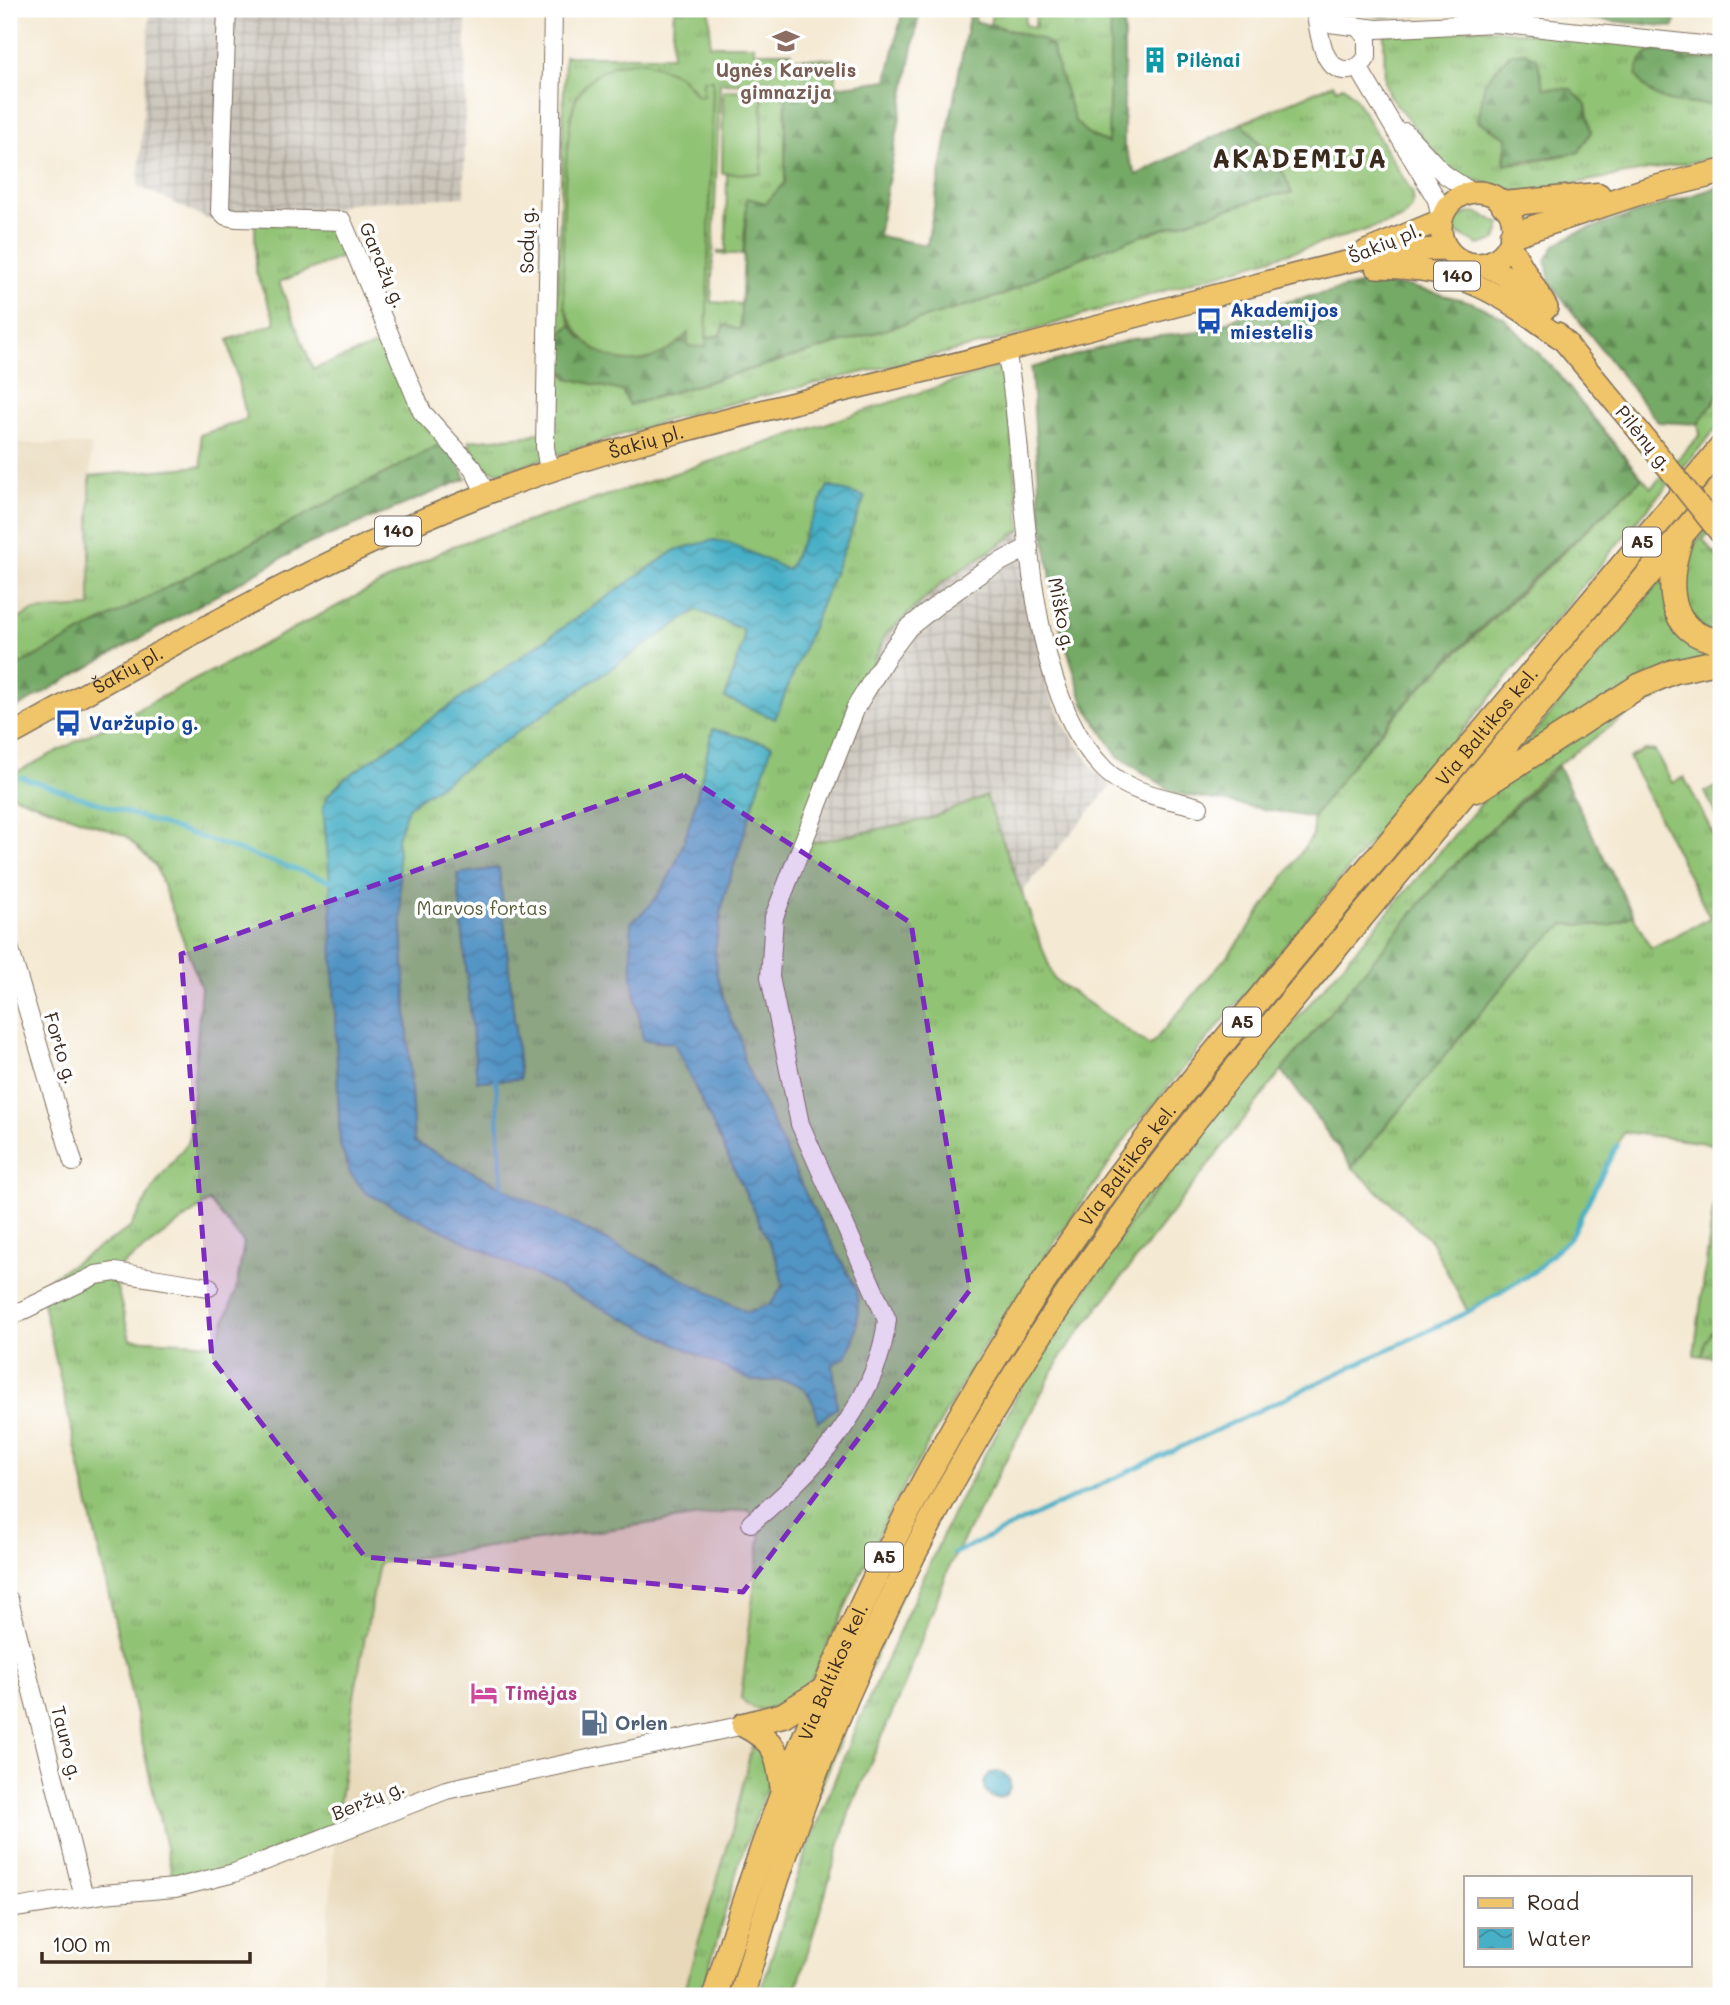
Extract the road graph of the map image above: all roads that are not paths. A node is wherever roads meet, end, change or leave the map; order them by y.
1 (227, 9) edge
2 (553, 9) edge
3 (1313, 10) edge
4 (1348, 25) junction
5 (1373, 36) junction
6 (1324, 45) junction
7 (1721, 47) edge
8 (1358, 67) junction
9 (1381, 107) junction
10 (1721, 172) edge
11 (1647, 190) junction
12 (1471, 192) junction
13 (1503, 204) junction
14 (1441, 220) junction
15 (1511, 240) junction
16 (1447, 249) junction
17 (1482, 264) junction
18 (1328, 266) junction
19 (1567, 343) junction
20 (1006, 351) junction
21 (1721, 448) edge
22 (549, 471) junction
23 (1721, 488) edge
24 (486, 494) junction
25 (1683, 534) junction
26 (1721, 534) edge
27 (1029, 547) junction
28 (1721, 641) edge
29 (1721, 661) edge
30 (9, 736) edge
31 (1199, 807) dead end
32 (1452, 807) junction
33 (9, 947) edge
34 (73, 1162) dead end
35 (209, 1287) dead end
36 (9, 1317) edge
37 (751, 1523) dead end
38 (9, 1600) edge
39 (825, 1688) junction
40 (744, 1725) junction
41 (783, 1790) junction
42 (85, 1897) junction
43 (9, 1909) edge
44 (715, 1996) edge
45 (742, 1996) edge

1 - 24 street, Garažų g.
2 - 22 street, Sodų g.
3 - 4 street
3 - 6 street
4 - 5 street
4 - 6 street
5 - 7 street
5 - 8 street
6 - 8 street
8 - 9 street
9 - 12 street
9 - 14 street
10 - 11 highway
11 - 13 highway
11 - 15 highway
12 - 13 main road
12 - 14 main road, 140
13 - 15 main road
14 - 16 main road
14 - 18 main road, Šakių pl. / 140
15 - 17 main road
15 - 19 main road, Pilėnų g.
16 - 17 main road
16 - 18 main road, Šakių pl.
17 - 19 main road, Pilėnų g.
18 - 19 main road, 140
18 - 20 main road, Šakių pl. / 140
19 - 26 main road, Pilėnų g. / 140, bridge
20 - 22 main road, Šakių pl. / 140
20 - 27 street, Miško g.
21 - 39 highway, Via Baltikos kel. / A5
22 - 24 main road, Šakių pl. / 140
23 - 25 highway, Via Baltikos kel. / A5
24 - 30 main road, Šakių pl. / 140
25 - 28 highway
25 - 32 highway, Via Baltikos kel. / A5
27 - 31 street, Miško g.
27 - 37 street
29 - 32 highway
32 - 45 highway, Via Baltikos kel. / A5
33 - 34 street, Forto g.
35 - 36 street
38 - 42 street, Tauro g.
39 - 40 highway
39 - 41 highway, Via Baltikos kel. / A5
40 - 41 highway
40 - 42 street, Beržų g.
41 - 44 highway, Via Baltikos kel. / A5
42 - 43 street, Beržų g.

